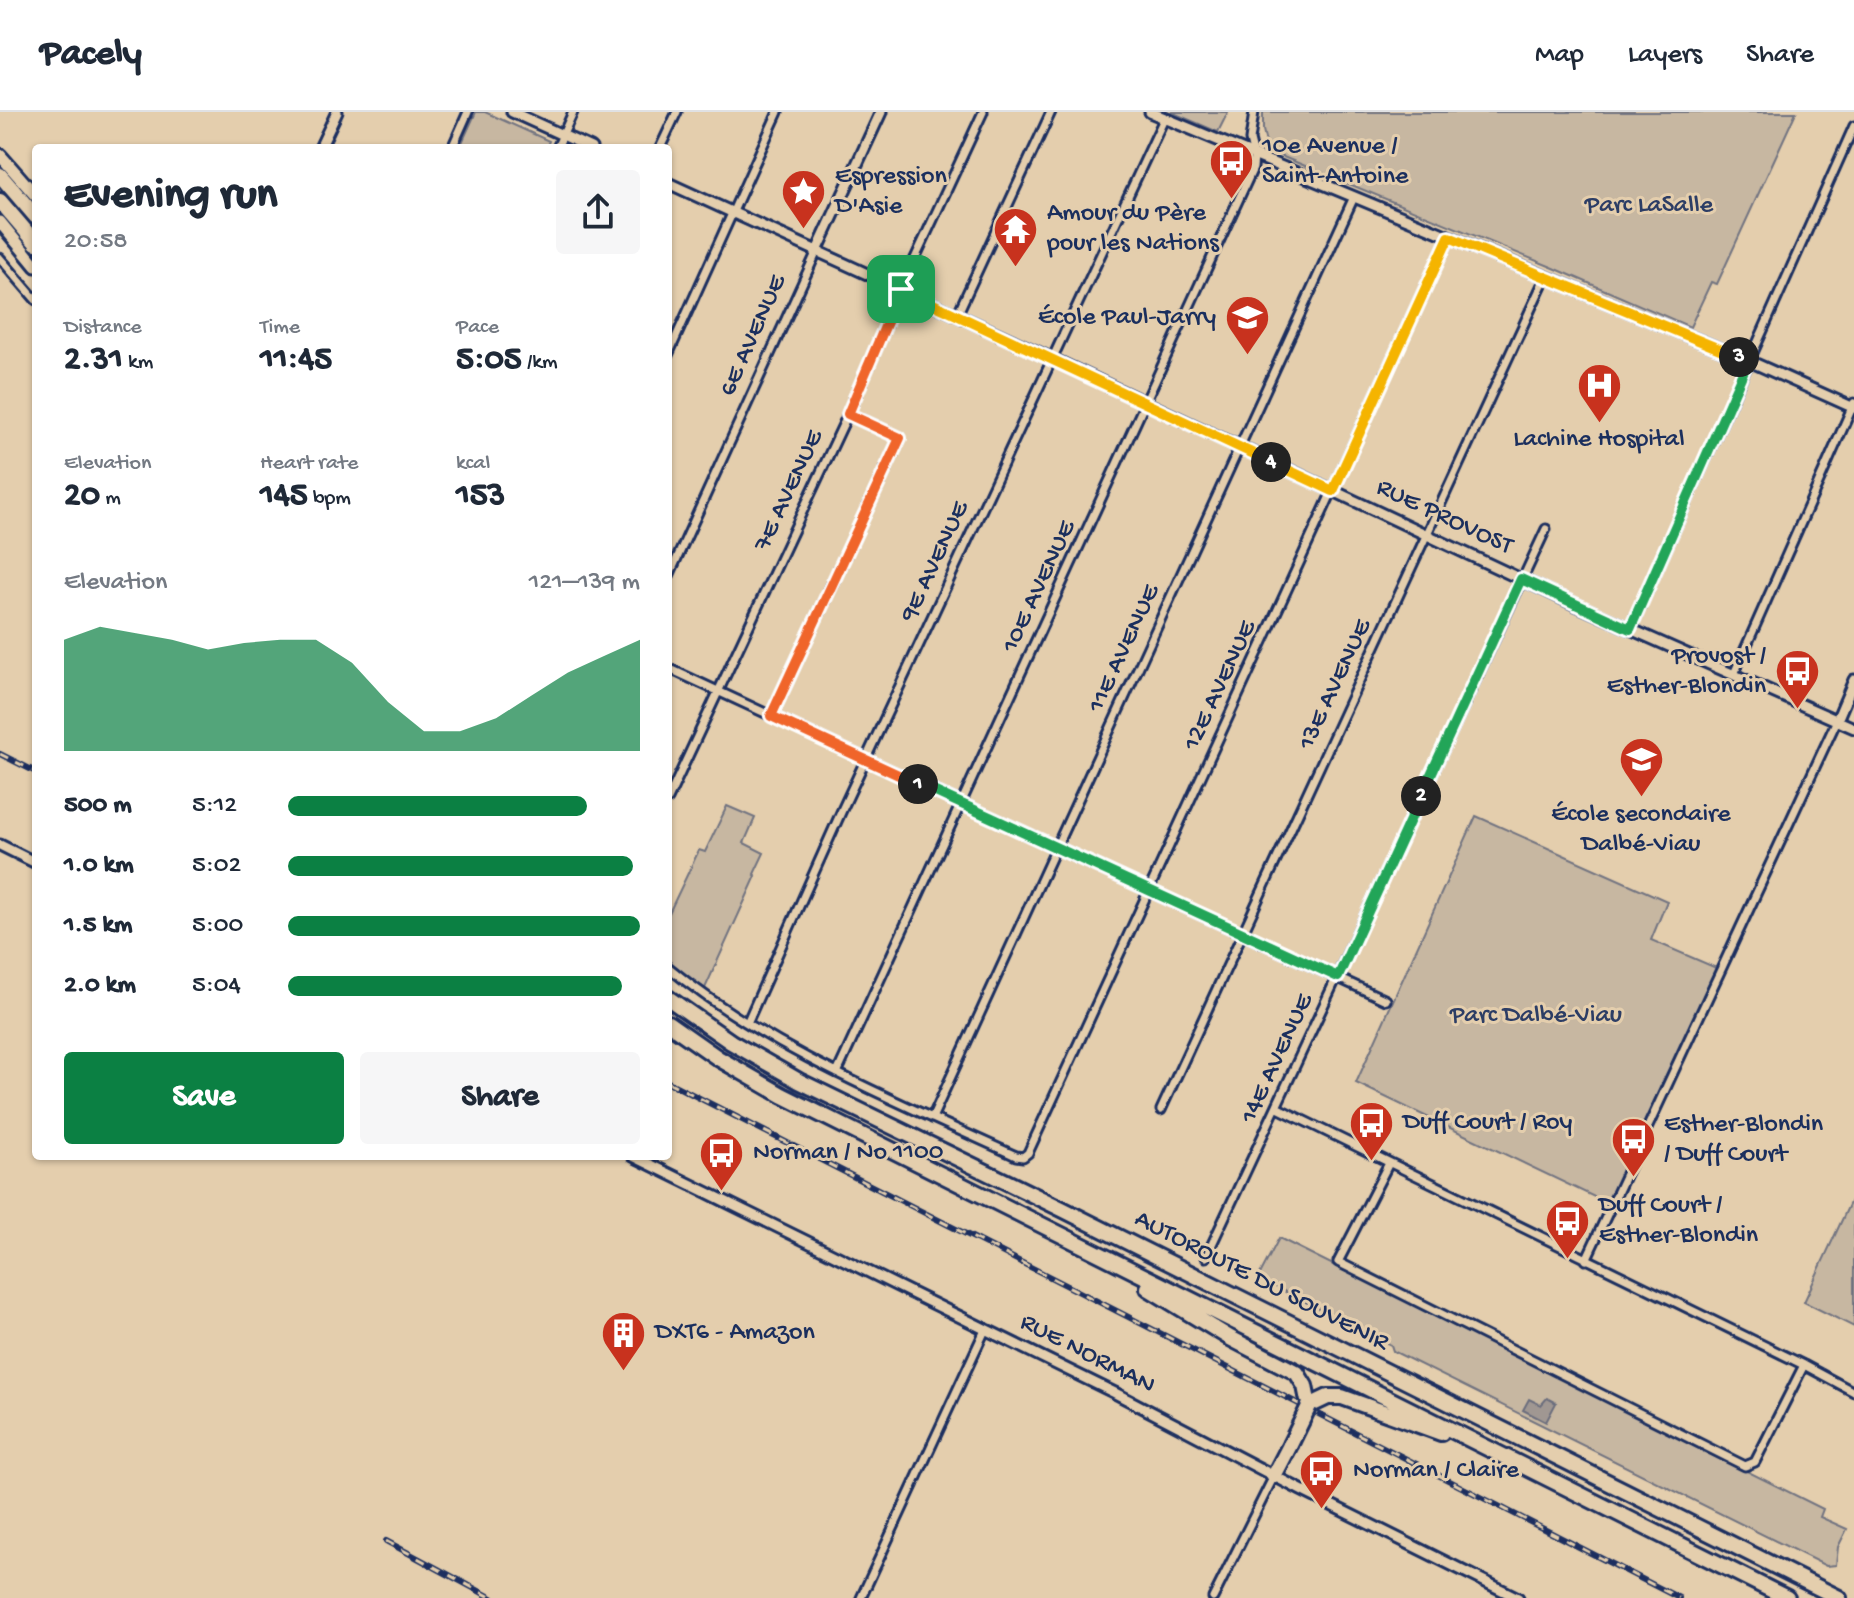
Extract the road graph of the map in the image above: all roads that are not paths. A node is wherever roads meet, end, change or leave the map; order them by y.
1 (337, 112) edge
2 (468, 112) edge
3 (512, 112) edge
4 (573, 112) edge
5 (677, 112) edge
6 (778, 112) edge
7 (881, 112) edge
8 (983, 112) edge
9 (1051, 112) edge
10 (1150, 112) edge
11 (1254, 112) edge
12 (1164, 119) junction
13 (1854, 126) edge
14 (563, 135) junction
15 (322, 144) edge
16 (454, 144) edge
17 (559, 144) edge
18 (582, 144) edge
19 (662, 144) edge
20 (0, 155) edge
21 (1254, 156) junction
22 (0, 175) edge
23 (672, 185) edge
24 (32, 191) edge
25 (1354, 197) junction
26 (0, 201) edge
27 (32, 212) edge
28 (732, 213) junction
29 (0, 222) edge
30 (1449, 237) junction
31 (32, 238) edge
32 (817, 251) junction
33 (0, 258) edge
34 (32, 261) edge
35 (1546, 276) junction
36 (901, 289) junction
37 (32, 295) edge
38 (957, 315) junction
39 (672, 346) edge
40 (1051, 358) junction
41 (1748, 361) junction
42 (1147, 403) junction
43 (1853, 406) edge
44 (848, 414) junction
45 (1240, 446) junction
46 (1333, 491) junction
47 (1546, 529) dead end
48 (1427, 535) junction
49 (672, 569) edge
50 (1521, 579) junction
51 (1630, 629) junction
52 (672, 670) edge
53 (1734, 674) junction
54 (1854, 680) edge
55 (717, 691) junction
56 (771, 716) junction
57 (1837, 720) junction
58 (1854, 728) edge
59 (866, 760) junction
60 (672, 790) edge
61 (961, 804) junction
62 (0, 845) edge
63 (1055, 847) junction
64 (32, 861) edge
65 (1149, 890) junction
66 (1244, 934) junction
67 (672, 970) edge
68 (1338, 977) junction
69 (1386, 1000) dead end
70 (672, 1001) edge
71 (747, 1023) junction
72 (672, 1026) edge
73 (837, 1073) junction
74 (1278, 1108) junction
75 (1161, 1110) dead end
76 (932, 1118) junction
77 (641, 1160) edge
78 (1389, 1163) junction
79 (1059, 1234) junction
80 (1206, 1257) dead end
81 (1586, 1260) junction
82 (985, 1330) junction
83 (1804, 1365) junction
84 (1854, 1392) edge
85 (1310, 1403) junction
86 (1501, 1455) junction
87 (1274, 1476) junction
88 (861, 1598) edge
89 (1213, 1598) edge
90 (1518, 1598) edge
91 (1787, 1598) edge
92 (1839, 1598) edge

1 - 15 street
2 - 16 street
3 - 14 street
4 - 14 street
5 - 19 street
6 - 28 street
7 - 32 street, 6E AVENUE
8 - 36 street, 7E AVENUE
9 - 38 street
10 - 12 street
11 - 21 street, 10E AVENUE
12 - 21 street
12 - 40 street, 9E AVENUE
13 - 41 street
14 - 17 street
14 - 18 street
20 - 24 main road
21 - 25 street
21 - 42 street, 10E AVENUE
22 - 27 highway
23 - 28 street, RUE PROVOST
25 - 30 street
25 - 45 street, 11E AVENUE
26 - 31 highway
28 - 32 street, RUE PROVOST
28 - 39 street
29 - 34 main road
30 - 35 street
30 - 46 street, 12E AVENUE
32 - 36 street, RUE PROVOST
32 - 49 street, 6E AVENUE
33 - 37 street
35 - 41 street
35 - 48 street, 13E AVENUE
36 - 38 street, RUE PROVOST
36 - 44 street, 7E AVENUE
38 - 40 street, RUE PROVOST
40 - 42 street, RUE PROVOST
40 - 59 street, 9E AVENUE
41 - 43 street
41 - 51 street
42 - 45 street, RUE PROVOST
42 - 61 street, 10E AVENUE
43 - 53 street
44 - 55 street, 7E AVENUE
44 - 56 street
45 - 46 street, RUE PROVOST
45 - 63 street, 11E AVENUE
46 - 48 street, RUE PROVOST
46 - 65 street, 12E AVENUE
47 - 50 street, 14E AVENUE
48 - 50 street, RUE PROVOST
48 - 66 street, 13E AVENUE
50 - 51 street, RUE PROVOST
50 - 68 street, 14E AVENUE
51 - 53 street, RUE PROVOST
52 - 55 street
53 - 57 street, RUE PROVOST
54 - 57 street
55 - 56 street
55 - 60 street, 7E AVENUE
56 - 59 street
57 - 58 street, RUE PROVOST
57 - 81 street
59 - 61 street
59 - 71 street, 9E AVENUE
61 - 63 street
61 - 73 street, 10E AVENUE
62 - 64 street
63 - 65 street
63 - 76 street, 11E AVENUE
65 - 66 street
65 - 76 street, 12E AVENUE
66 - 68 street
66 - 75 street, 13E AVENUE
67 - 71 street
68 - 69 street
68 - 74 street, 14E AVENUE
70 - 92 highway, AUTOROUTE DU SOUVENIR
71 - 73 street
72 - 79 highway, AUTOROUTE DU SOUVENIR
73 - 76 street
74 - 78 street
74 - 80 street, 14E AVENUE
77 - 82 street, RUE NORMAN
78 - 81 street
78 - 83 street
79 - 85 highway
79 - 86 highway, AUTOROUTE DU SOUVENIR
81 - 83 street
82 - 87 street, RUE NORMAN
82 - 88 street
83 - 84 street
85 - 86 highway
85 - 87 highway, bridge
86 - 91 highway, AUTOROUTE DU SOUVENIR
87 - 89 street
87 - 90 street, RUE NORMAN

